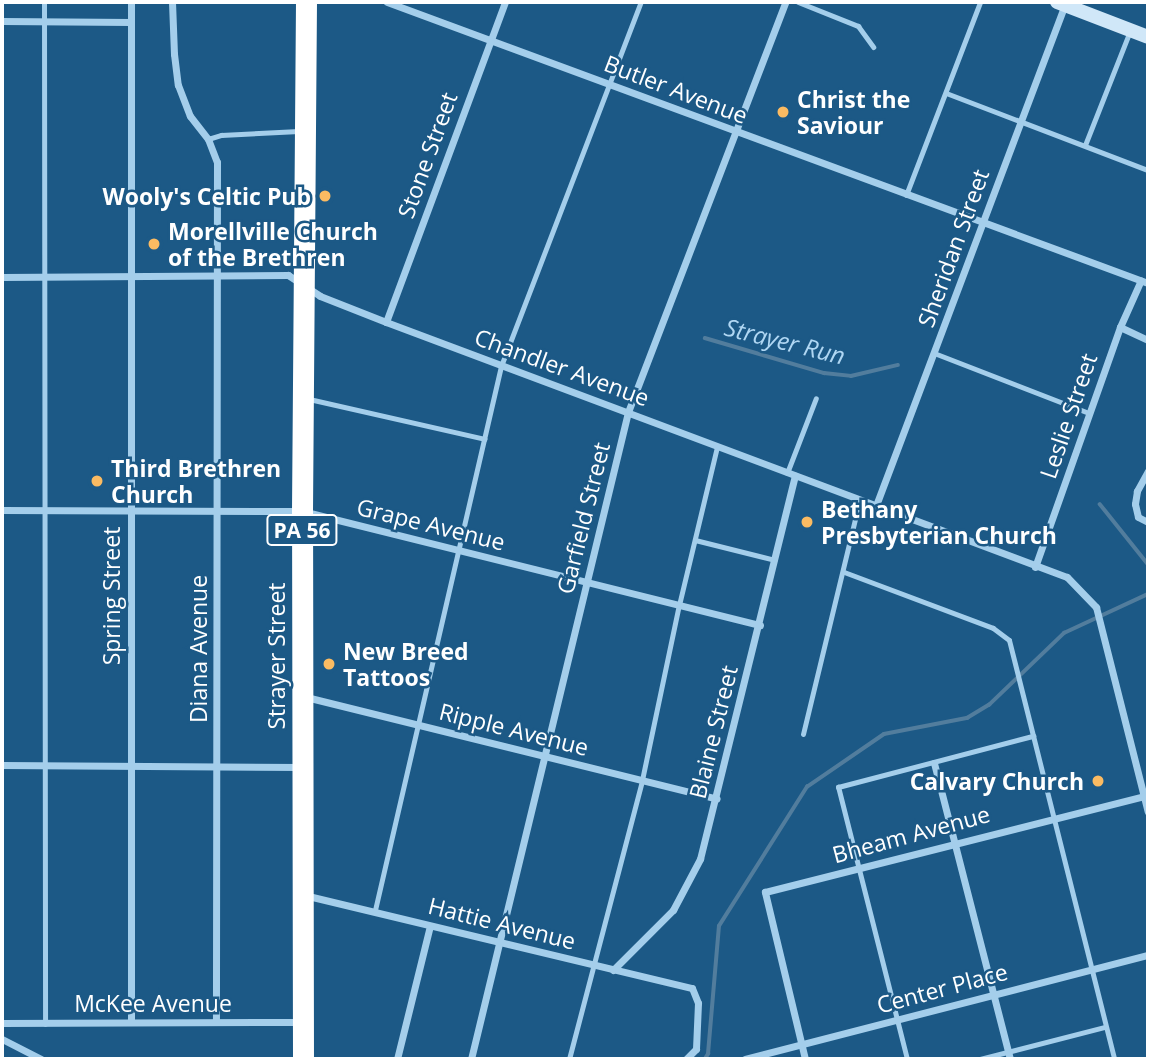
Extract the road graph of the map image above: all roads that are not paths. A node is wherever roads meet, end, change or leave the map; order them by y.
1 (44, 2) edge
2 (131, 2) edge
3 (172, 2) edge
4 (306, 2) edge
5 (387, 2) edge
6 (505, 2) edge
7 (641, 2) edge
8 (785, 2) edge
9 (798, 2) edge
10 (980, 2) edge
11 (1092, 2) edge
12 (1062, 3) edge
13 (1104, 20) junction
14 (2, 21) edge
15 (44, 21) junction
16 (131, 22) junction
17 (1130, 30) junction
18 (1148, 37) edge
19 (491, 39) junction
20 (873, 47) dead end
21 (610, 85) junction
22 (946, 93) junction
23 (1020, 120) junction
24 (306, 130) junction
25 (735, 132) junction
26 (208, 139) junction
27 (1084, 145) junction
28 (1148, 170) edge
29 (906, 195) junction
30 (984, 224) junction
31 (45, 276) junction
32 (131, 276) junction
33 (2, 277) edge
34 (217, 277) junction
35 (1144, 281) edge
36 (304, 283) junction
37 (386, 322) junction
38 (1119, 327) junction
39 (1148, 340) edge
40 (934, 353) junction
41 (501, 366) junction
42 (303, 397) junction
43 (816, 398) dead end
44 (628, 412) junction
45 (1089, 413) junction
46 (485, 439) junction
47 (718, 447) junction
48 (1148, 471) edge
49 (791, 475) junction
50 (859, 502) junction
51 (875, 508) junction
52 (2, 510) edge
53 (130, 510) junction
54 (45, 511) junction
55 (302, 511) junction
56 (216, 512) junction
57 (1148, 522) edge
58 (695, 541) junction
59 (458, 552) junction
60 (775, 560) junction
61 (1035, 567) junction
62 (844, 572) junction
63 (588, 583) junction
64 (679, 604) junction
65 (760, 625) junction
66 (302, 696) junction
67 (420, 725) junction
68 (803, 734) dead end
69 (1033, 736) junction
70 (544, 756) junction
71 (934, 763) junction
72 (2, 765) edge
73 (44, 765) junction
74 (131, 765) junction
75 (218, 766) junction
76 (302, 767) junction
77 (642, 780) junction
78 (1146, 795) edge
79 (717, 799) junction
80 (1148, 812) edge
81 (1053, 817) junction
82 (955, 843) junction
83 (858, 868) junction
84 (303, 895) junction
85 (375, 910) junction
86 (430, 926) junction
87 (500, 942) junction
88 (1148, 955) edge
89 (592, 965) junction
90 (613, 970) junction
91 (1094, 970) junction
92 (993, 993) junction
93 (897, 1020) junction
94 (131, 1022) junction
95 (216, 1022) junction
96 (304, 1022) junction
97 (2, 1023) edge
98 (45, 1024) junction
99 (1105, 1027) junction
100 (2, 1039) edge
101 (801, 1044) junction
102 (1009, 1056) edge
103 (41, 1059) edge
104 (303, 1059) edge
105 (397, 1059) edge
106 (471, 1059) edge
107 (569, 1059) edge
108 (686, 1059) edge
109 (745, 1059) edge
110 (805, 1059) edge
111 (907, 1059) edge
112 (980, 1059) edge
113 (1114, 1059) edge

1 - 15 lane
2 - 16 street, Spring Street
3 - 26 street
4 - 24 highway, Strayer Street / PA 56
5 - 19 street, Butler Avenue
6 - 19 street, Stone Street
7 - 21 lane
8 - 25 street, Garfield Street
9 - 20 lane
10 - 22 lane
11 - 13 street
12 - 13 street
12 - 23 street, Sheridan Street
13 - 17 street
14 - 15 street
15 - 16 street
15 - 31 lane
16 - 32 street, Spring Street
17 - 18 street
17 - 27 lane
19 - 21 street, Butler Avenue
19 - 37 street, Stone Street
21 - 25 street, Butler Avenue
21 - 41 lane
22 - 23 lane
22 - 29 lane
23 - 27 lane
23 - 30 street, Sheridan Street
24 - 26 lane
24 - 36 highway, Strayer Street / PA 56
25 - 29 street, Butler Avenue
25 - 44 street, Garfield Street
26 - 34 street, Diana Avenue
27 - 28 lane
29 - 30 street, Butler Avenue
30 - 35 street, Butler Avenue
30 - 40 street, Sheridan Street
31 - 32 street, Chandler Avenue
31 - 33 street, Chandler Avenue
31 - 54 lane
32 - 34 street, Chandler Avenue
32 - 53 street, Spring Street
34 - 36 street, Chandler Avenue
34 - 56 street, Diana Avenue
35 - 38 street, Leslie Street
36 - 37 street, Chandler Avenue
36 - 42 highway, Strayer Street / PA 56
37 - 41 street, Chandler Avenue
38 - 39 street
38 - 45 street, Leslie Street
40 - 45 lane
40 - 51 street, Sheridan Street
41 - 44 street, Chandler Avenue
41 - 46 lane
42 - 46 lane
42 - 55 highway, Strayer Street / PA 56
43 - 49 lane
44 - 47 street, Chandler Avenue
44 - 63 street, Garfield Street
45 - 61 street, Leslie Street
46 - 59 lane
47 - 49 street, Chandler Avenue
47 - 58 lane
48 - 57 street
49 - 50 street, Chandler Avenue
49 - 60 street, Blaine Street
50 - 51 street, Chandler Avenue
50 - 62 lane
51 - 61 street, Chandler Avenue
52 - 54 street, Grape Avenue
53 - 54 street, Grape Avenue
53 - 56 street, Grape Avenue
53 - 74 street, Spring Street
54 - 73 lane
55 - 56 street, Grape Avenue
55 - 59 street, Grape Avenue
55 - 66 highway, Strayer Street / PA 56
56 - 75 street, Diana Avenue
58 - 60 lane
58 - 64 lane
59 - 63 street, Grape Avenue
59 - 67 lane
60 - 65 street, Blaine Street
61 - 78 street, Chandler Avenue
62 - 68 lane
62 - 69 lane
63 - 64 street, Grape Avenue
63 - 70 street, Garfield Street
64 - 65 street, Grape Avenue
64 - 77 lane
65 - 79 street, Blaine Street
66 - 67 street, Ripple Avenue
66 - 76 highway, Strayer Street / PA 56
67 - 70 street, Ripple Avenue
67 - 85 lane
69 - 71 lane
69 - 81 lane
70 - 77 street, Ripple Avenue
70 - 87 street, Garfield Street
71 - 82 street
71 - 83 lane
72 - 73 street
73 - 74 street
73 - 98 lane
74 - 75 street
74 - 94 street, Spring Street
75 - 76 street
75 - 95 street, Diana Avenue
76 - 84 highway, Strayer Street / PA 56
77 - 79 street, Ripple Avenue
77 - 89 lane
78 - 80 street
78 - 81 street, Bheam Avenue
79 - 90 street, Blaine Street
81 - 82 street, Bheam Avenue
81 - 91 lane
82 - 83 street, Bheam Avenue
82 - 92 street
83 - 93 lane
83 - 101 street, Bheam Avenue
84 - 85 street, Hattie Avenue
84 - 96 highway, Strayer Street / PA 56
85 - 86 street, Hattie Avenue
86 - 87 street, Hattie Avenue
86 - 105 street
87 - 89 street, Hattie Avenue
87 - 106 street, Garfield Street
88 - 91 street, Center Place
89 - 90 street, Hattie Avenue
89 - 107 lane
90 - 108 street, Hattie Avenue
91 - 92 street, Center Place
91 - 99 lane
92 - 93 street, Center Place
92 - 102 street
93 - 101 street, Center Place
93 - 111 lane
94 - 95 street, McKee Avenue
94 - 98 street, McKee Avenue
95 - 96 street, McKee Avenue
96 - 104 highway, Strayer Street / PA 56
97 - 98 street, McKee Avenue
99 - 102 lane
99 - 113 lane
100 - 103 street
101 - 109 street, Center Place
101 - 110 street
102 - 112 lane

